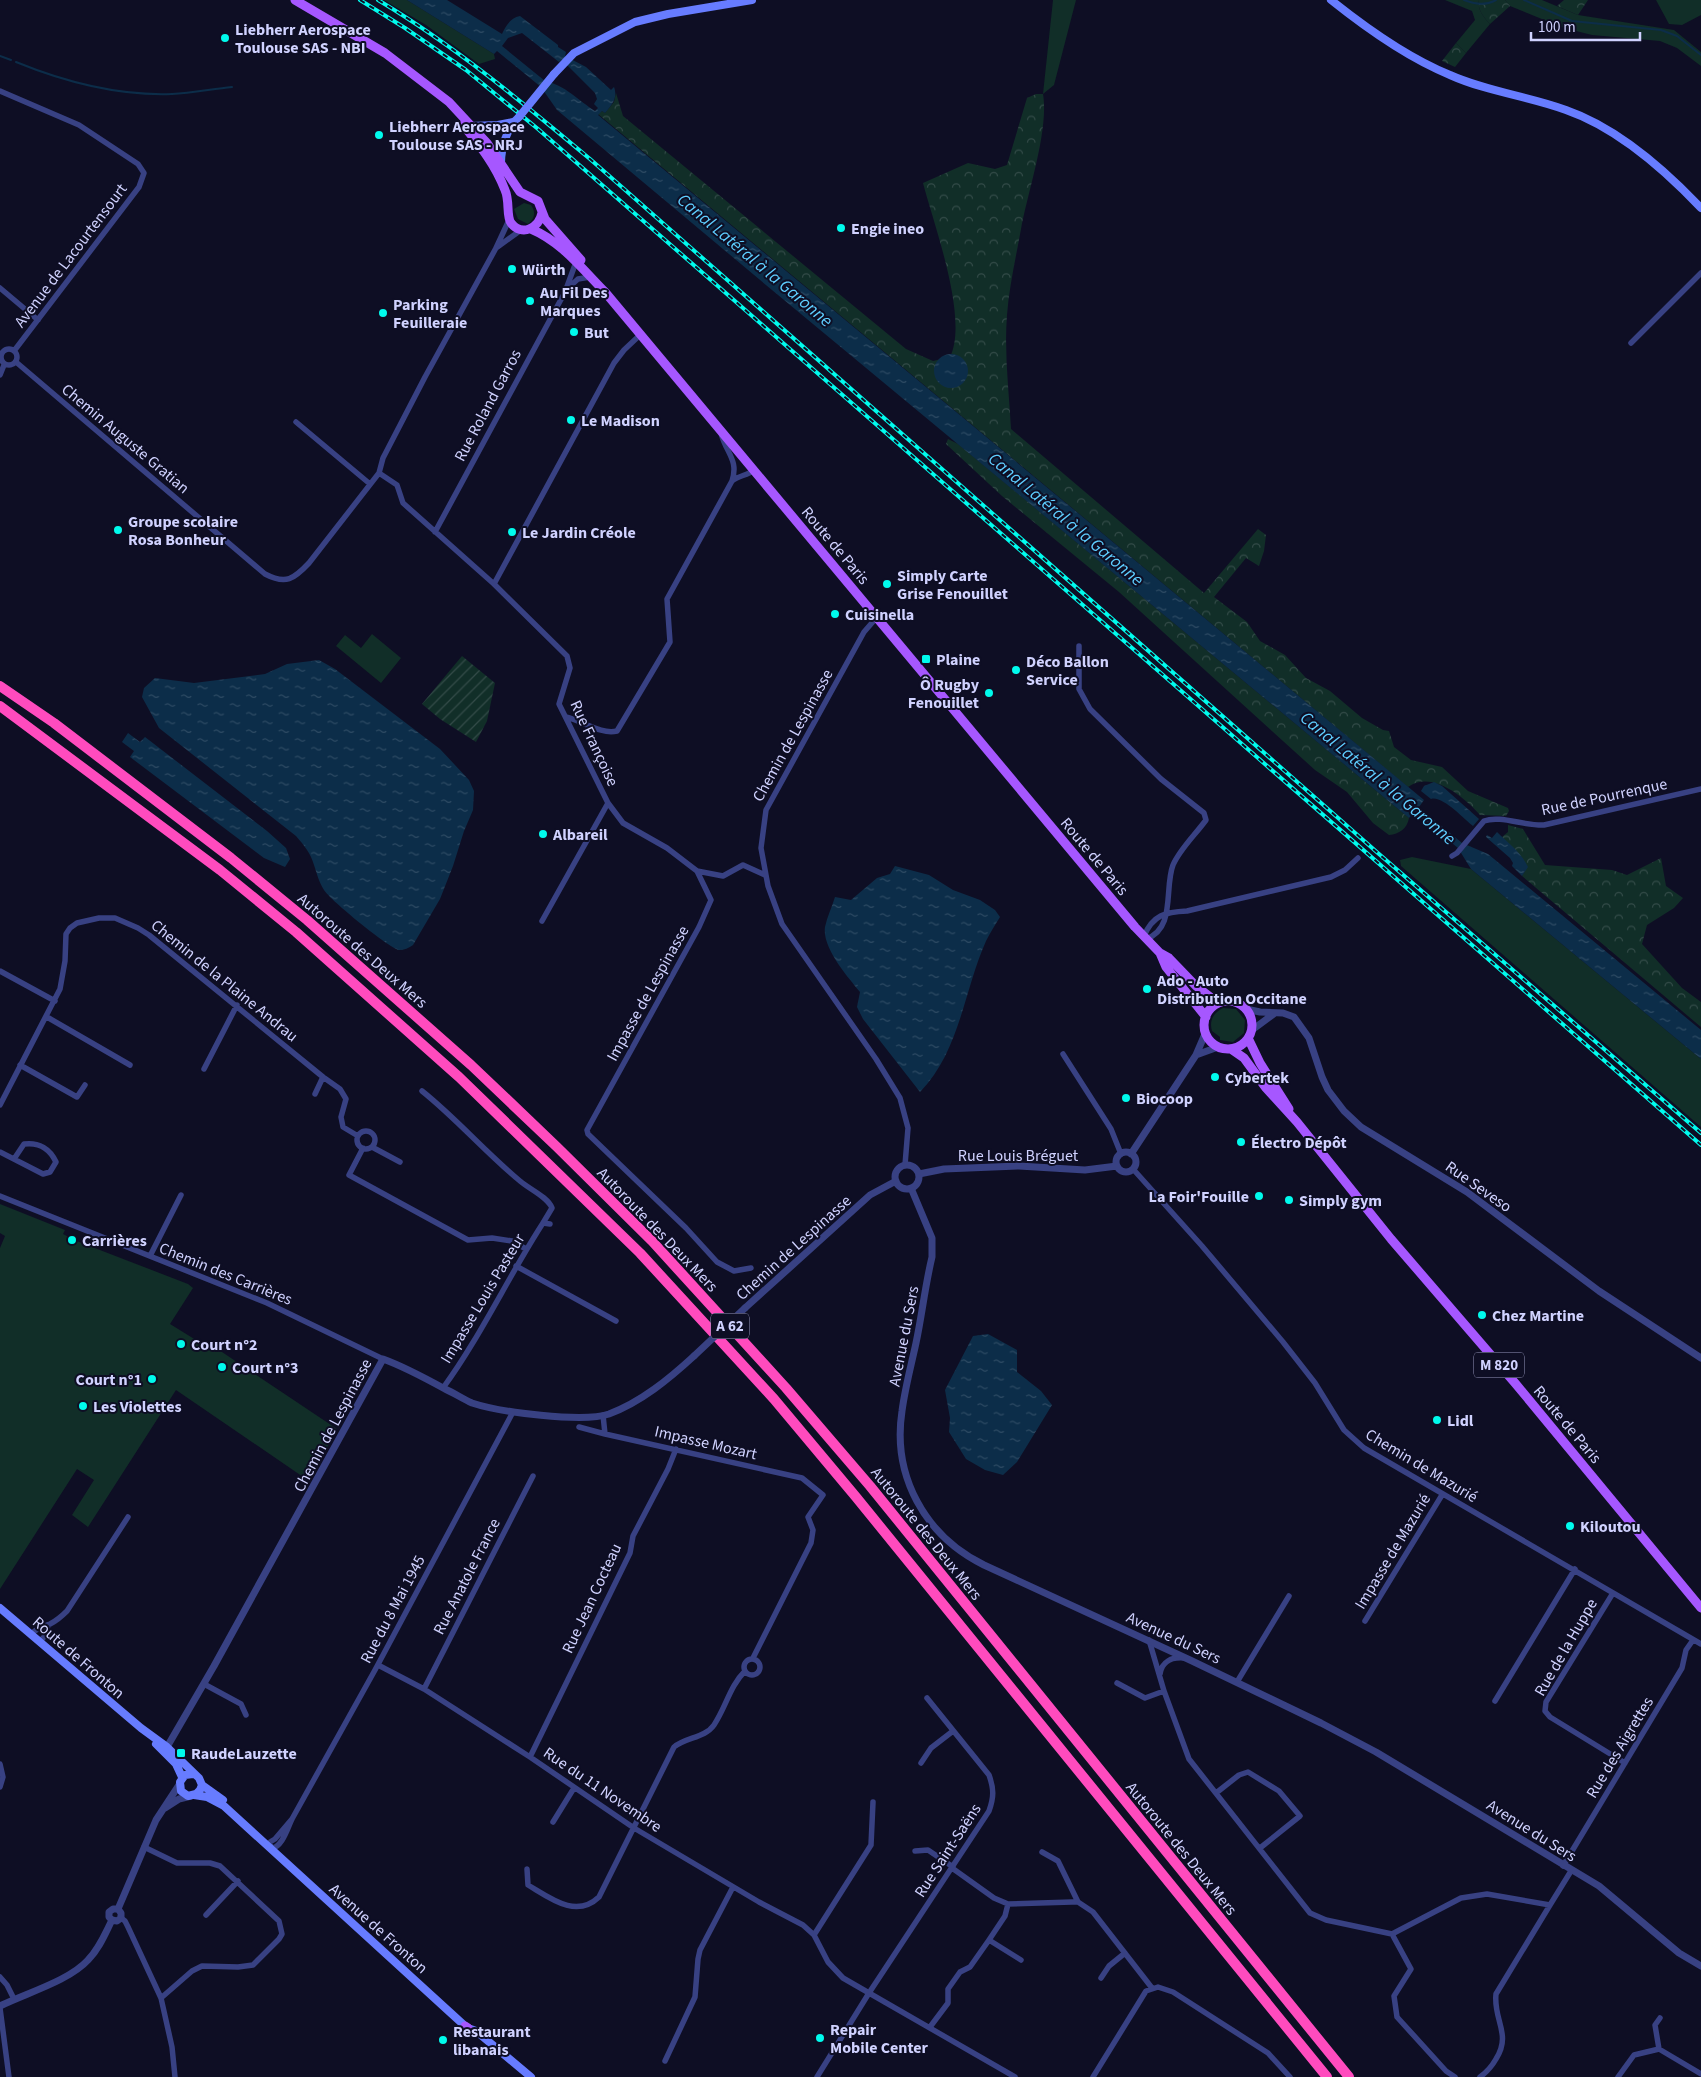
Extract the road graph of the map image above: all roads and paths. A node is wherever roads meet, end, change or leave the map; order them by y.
1 (295, 0) edge
2 (752, 0) edge
3 (1331, 0) edge
4 (0, 91) edge
5 (433, 91) junction
6 (516, 120) junction
7 (470, 126) junction
8 (501, 163) junction
9 (525, 196) junction
10 (509, 206) junction
11 (1701, 208) edge
12 (542, 213) junction
13 (509, 220) junction
14 (526, 229) junction
15 (496, 248) junction
16 (576, 262) junction
17 (1701, 273) edge
18 (590, 277) junction
19 (0, 288) edge
20 (565, 292) junction
21 (606, 292) junction
22 (38, 320) junction
23 (642, 334) junction
24 (1632, 343) dead end
25 (14, 351) junction
26 (1, 354) edge
27 (16, 362) junction
28 (4, 365) junction
29 (0, 375) edge
30 (296, 422) dead end
31 (720, 429) junction
32 (754, 470) junction
33 (379, 473) junction
34 (732, 481) junction
35 (370, 484) junction
36 (435, 532) junction
37 (494, 584) junction
38 (877, 617) junction
39 (1079, 646) dead end
40 (0, 686) edge
41 (0, 706) edge
42 (566, 717) junction
43 (1701, 789) edge
44 (608, 803) junction
45 (1452, 856) dead end
46 (1358, 858) dead end
47 (697, 871) junction
48 (765, 874) junction
49 (1167, 912) junction
50 (542, 921) dead end
51 (1158, 929) junction
52 (1145, 937) junction
53 (1157, 950) junction
54 (0, 971) edge
55 (55, 1001) junction
56 (1218, 1003) junction
57 (237, 1005) junction
58 (1246, 1009) junction
59 (1276, 1013) junction
60 (1206, 1016) junction
61 (48, 1017) junction
62 (1205, 1034) junction
63 (1250, 1034) junction
64 (1218, 1047) junction
65 (1231, 1049) junction
66 (1063, 1054) dead end
67 (1196, 1055) junction
68 (20, 1065) junction
69 (130, 1065) dead end
70 (204, 1070) dead end
71 (323, 1077) junction
72 (85, 1085) dead end
73 (422, 1091) dead end
74 (315, 1094) dead end
75 (0, 1105) edge
76 (1297, 1122) junction
77 (358, 1136) junction
78 (372, 1147) junction
79 (363, 1148) junction
80 (0, 1152) edge
81 (1121, 1154) junction
82 (1131, 1154) junction
83 (14, 1160) junction
84 (400, 1162) dead end
85 (904, 1165) junction
86 (1117, 1166) junction
87 (1133, 1169) junction
88 (918, 1174) junction
89 (896, 1180) junction
90 (911, 1188) junction
91 (181, 1195) dead end
92 (0, 1196) edge
93 (543, 1223) junction
94 (550, 1224) dead end
95 (526, 1249) junction
96 (150, 1256) junction
97 (516, 1266) junction
98 (751, 1268) dead end
99 (616, 1321) dead end
100 (1701, 1358) edge
101 (383, 1359) junction
102 (443, 1388) junction
103 (513, 1412) junction
104 (602, 1416) junction
105 (579, 1427) dead end
106 (605, 1434) junction
107 (676, 1449) junction
108 (533, 1476) dead end
109 (1442, 1495) junction
110 (128, 1517) dead end
111 (1574, 1569) junction
112 (1613, 1593) junction
113 (1289, 1596) dead end
114 (0, 1608) edge
115 (1701, 1608) edge
116 (1365, 1621) dead end
117 (48, 1624) junction
118 (31, 1634) junction
119 (1150, 1640) junction
120 (1694, 1640) junction
121 (40, 1642) junction
122 (1701, 1644) edge
123 (753, 1658) junction
124 (1190, 1660) junction
125 (378, 1665) junction
126 (745, 1671) junction
127 (1160, 1676) junction
128 (1237, 1682) junction
129 (1118, 1683) dead end
130 (204, 1684) junction
131 (424, 1689) junction
132 (1164, 1691) junction
133 (926, 1698) dead end
134 (1495, 1701) dead end
135 (246, 1715) dead end
136 (141, 1728) junction
137 (953, 1731) junction
138 (167, 1747) junction
139 (530, 1757) junction
140 (921, 1763) dead end
141 (1625, 1763) junction
142 (0, 1764) edge
143 (193, 1774) junction
144 (181, 1781) junction
145 (202, 1785) junction
146 (0, 1787) edge
147 (574, 1788) junction
148 (1216, 1793) junction
149 (192, 1796) junction
150 (873, 1802) dead end
151 (156, 1820) junction
152 (553, 1822) dead end
153 (634, 1828) junction
154 (144, 1847) junction
155 (1260, 1848) junction
156 (271, 1849) junction
157 (915, 1851) dead end
158 (1042, 1852) dead end
159 (1563, 1866) junction
160 (952, 1868) junction
161 (527, 1869) dead end
162 (1571, 1871) junction
163 (238, 1881) junction
164 (733, 1888) junction
165 (1078, 1902) junction
166 (1008, 1904) junction
167 (1550, 1905) junction
168 (118, 1909) junction
169 (206, 1915) dead end
170 (120, 1918) junction
171 (112, 1920) junction
172 (1392, 1934) junction
173 (814, 1935) junction
174 (989, 1940) junction
175 (1125, 1952) junction
176 (1021, 1960) dead end
177 (1701, 1966) edge
178 (0, 1977) edge
179 (1101, 1978) dead end
180 (1152, 1988) junction
181 (869, 1993) junction
182 (161, 1998) junction
183 (14, 1999) junction
184 (0, 2007) edge
185 (1660, 2018) dead end
186 (467, 2027) junction
187 (930, 2027) junction
188 (1659, 2049) junction
189 (665, 2061) dead end
190 (1701, 2074) edge
191 (8, 2077) edge
192 (175, 2077) edge
193 (523, 2077) edge
194 (531, 2077) edge
195 (817, 2077) edge
196 (1015, 2077) edge
197 (1093, 2077) edge
198 (1290, 2077) edge
199 (1327, 2077) edge
200 (1349, 2077) edge
201 (1455, 2077) edge
202 (1480, 2077) edge
203 (1618, 2077) edge

1 - 5 main road, Route de Paris
2 - 6 main road, bridge
3 - 11 main road
4 - 22 street, Avenue de Lacourtensourt
5 - 7 main road, Route de Paris
5 - 10 main road, Route de Paris
6 - 7 main road
6 - 8 main road
7 - 8 main road, Route de Paris
8 - 9 main road, Route de Paris
9 - 10 main road
9 - 12 main road, Route de Paris
10 - 13 main road, Route de Paris
12 - 14 main road
12 - 21 main road, Route de Paris
13 - 14 main road, Route de Paris
13 - 15 street, Chemin Auguste Gratian
14 - 15 street, Chemin Auguste Gratian
14 - 16 main road, Route de Paris
15 - 33 street, Chemin Auguste Gratian
16 - 18 main road, Route de Paris
16 - 20 street, Rue Roland Garros
17 - 24 street
18 - 20 street, Rue Roland Garros
18 - 21 main road, Route de Paris
19 - 22 street
20 - 36 street, Rue Roland Garros
21 - 23 main road, Route de Paris
22 - 25 street, Avenue de Lacourtensourt
23 - 31 main road, Route de Paris
23 - 37 street
25 - 26 street, Avenue de Lacourtensourt
25 - 27 street, Avenue de Lacourtensourt
26 - 28 street, Avenue de Lacourtensourt
27 - 28 street
27 - 35 street, Chemin Auguste Gratian
28 - 29 street
30 - 35 street
31 - 32 main road, Route de Paris
31 - 34 street
32 - 34 street
32 - 38 main road, Route de Paris
33 - 35 street, Chemin Auguste Gratian
33 - 36 street, Rue Françoise
34 - 42 street
36 - 37 street, Rue Françoise
37 - 42 street, Rue Françoise
38 - 48 street, Chemin de Lespinasse
38 - 52 main road, Route de Paris
39 - 49 street
40 - 200 highway, Autoroute des Deux Mers / A 62
41 - 199 highway, Autoroute des Deux Mers / A 62
42 - 44 street, Rue Françoise
43 - 45 street, Rue de Pourrenque
44 - 47 street, Rue Françoise
44 - 50 street
46 - 49 street
47 - 48 street, Rue Françoise
47 - 98 street, Impasse de Lespinasse
48 - 85 street, Chemin de Lespinasse
49 - 51 street
49 - 52 street
51 - 52 street
51 - 53 street
52 - 53 main road, Route de Paris
53 - 56 main road, Route de Paris
53 - 60 main road, Route de Paris
54 - 55 street
55 - 57 street, Chemin de la Plaine Andrau
55 - 61 street, Chemin de la Plaine Andrau
56 - 58 main road
56 - 60 main road
57 - 70 street
57 - 71 street, Chemin de la Plaine Andrau
58 - 59 street, Rue Seveso
58 - 63 main road
59 - 63 street
59 - 100 street, Rue Seveso
60 - 62 main road
61 - 68 street, Chemin de la Plaine Andrau
61 - 69 street
62 - 64 main road
62 - 67 street
63 - 65 main road
63 - 76 main road, Route de Paris / M 820
64 - 65 main road
64 - 67 street
65 - 76 main road, Route de Paris / M 820
66 - 81 street
67 - 82 street
68 - 72 street
68 - 75 street, Chemin de la Plaine Andrau
71 - 74 street
71 - 77 street, Chemin de la Plaine Andrau
73 - 93 street, Impasse Louis Pasteur
76 - 115 main road, Route de Paris / M 820
77 - 78 street
77 - 79 street
78 - 79 street
78 - 84 street
79 - 95 street
80 - 83 street
81 - 82 street
81 - 86 street
82 - 87 street
83 - 83 street
85 - 88 street
85 - 89 street
86 - 87 street, Rue Louis Bréguet
86 - 88 street, Rue Louis Bréguet
87 - 109 street, Chemin de Mazurié
88 - 90 street
89 - 90 street
89 - 104 street, Chemin de Lespinasse, bridge
90 - 119 street, Avenue du Sers
91 - 96 street
92 - 96 street, Chemin des Carrières
93 - 94 street, Impasse Louis Pasteur
93 - 95 street, Impasse Louis Pasteur
95 - 97 street, Impasse Louis Pasteur
96 - 101 street, Chemin des Carrières
97 - 99 street
97 - 102 street, Impasse Louis Pasteur
101 - 102 street, Chemin de Lespinasse
101 - 130 street, Chemin de Lespinasse
102 - 103 street, Chemin de Lespinasse
103 - 104 street, Chemin de Lespinasse
103 - 125 street, Rue du 8 Mai 1945
104 - 106 street
105 - 106 street, Impasse Mozart
106 - 107 street, Impasse Mozart
107 - 123 street, Impasse Mozart
107 - 139 street, Rue Jean Cocteau
108 - 131 street, Rue Anatole France
109 - 111 street, Chemin de Mazurié
109 - 116 street, Impasse de Mazurié
110 - 117 street
111 - 112 street, Chemin de Mazurié
111 - 134 street
112 - 120 street, Chemin de Mazurié
112 - 141 street, Rue de la Huppe
113 - 128 street
114 - 118 main road, Route de Fronton
117 - 118 street
117 - 121 street
118 - 121 main road, Route de Fronton
119 - 124 street, Avenue du Sers
119 - 127 street
120 - 122 street, Chemin de Mazurié
120 - 141 street, Rue des Aigrettes
121 - 136 main road, Route de Fronton
123 - 126 street
123 - 126 street
124 - 127 street
124 - 128 street, Avenue du Sers
125 - 131 street, Rue du 11 Novembre
125 - 156 street, Rue du 8 Mai 1945
126 - 153 street
127 - 132 street
128 - 159 street, Avenue du Sers
129 - 132 street
130 - 135 street
130 - 138 street, Chemin de Lespinasse
131 - 139 street, Rue du 11 Novembre
132 - 148 street
133 - 137 street, Rue Saint-Saëns
136 - 138 main road
136 - 144 main road
137 - 140 street
137 - 160 street, Rue Saint-Saëns
138 - 143 main road
139 - 147 street, Rue du 11 Novembre
141 - 159 street, Rue des Aigrettes
142 - 146 street
143 - 144 main road
143 - 145 main road
144 - 149 main road
144 - 151 street
145 - 149 main road
145 - 156 main road, Avenue de Fronton
147 - 152 street
147 - 153 street, Rue du 11 Novembre
148 - 155 street
148 - 155 street
149 - 151 street
149 - 156 main road, Avenue de Fronton
150 - 173 street
151 - 154 street
153 - 161 street
153 - 164 street, Rue du 11 Novembre
154 - 163 street
154 - 168 street
155 - 172 street
156 - 186 main road, Avenue de Fronton
157 - 160 street
158 - 165 street
159 - 162 street, Avenue du Sers
160 - 166 street
160 - 181 street, Rue Saint-Saëns
162 - 167 street
162 - 177 street, Avenue du Sers
163 - 169 street
163 - 182 street
164 - 173 street, Rue du 11 Novembre
164 - 189 street
165 - 166 street
165 - 175 street
166 - 174 street
167 - 172 street
167 - 202 street
168 - 170 street
168 - 171 street
170 - 171 street
170 - 182 street
171 - 183 street
172 - 201 street
173 - 181 street
174 - 176 street
174 - 187 street
175 - 179 street
175 - 180 street
178 - 183 street
180 - 197 street
180 - 198 street
181 - 187 street
181 - 195 street, Rue Saint-Saëns
182 - 192 street
183 - 184 street
184 - 191 street
185 - 188 street
186 - 193 main road, Avenue de Fronton
186 - 194 main road, Avenue de Fronton
187 - 196 street
188 - 190 street
188 - 203 street

